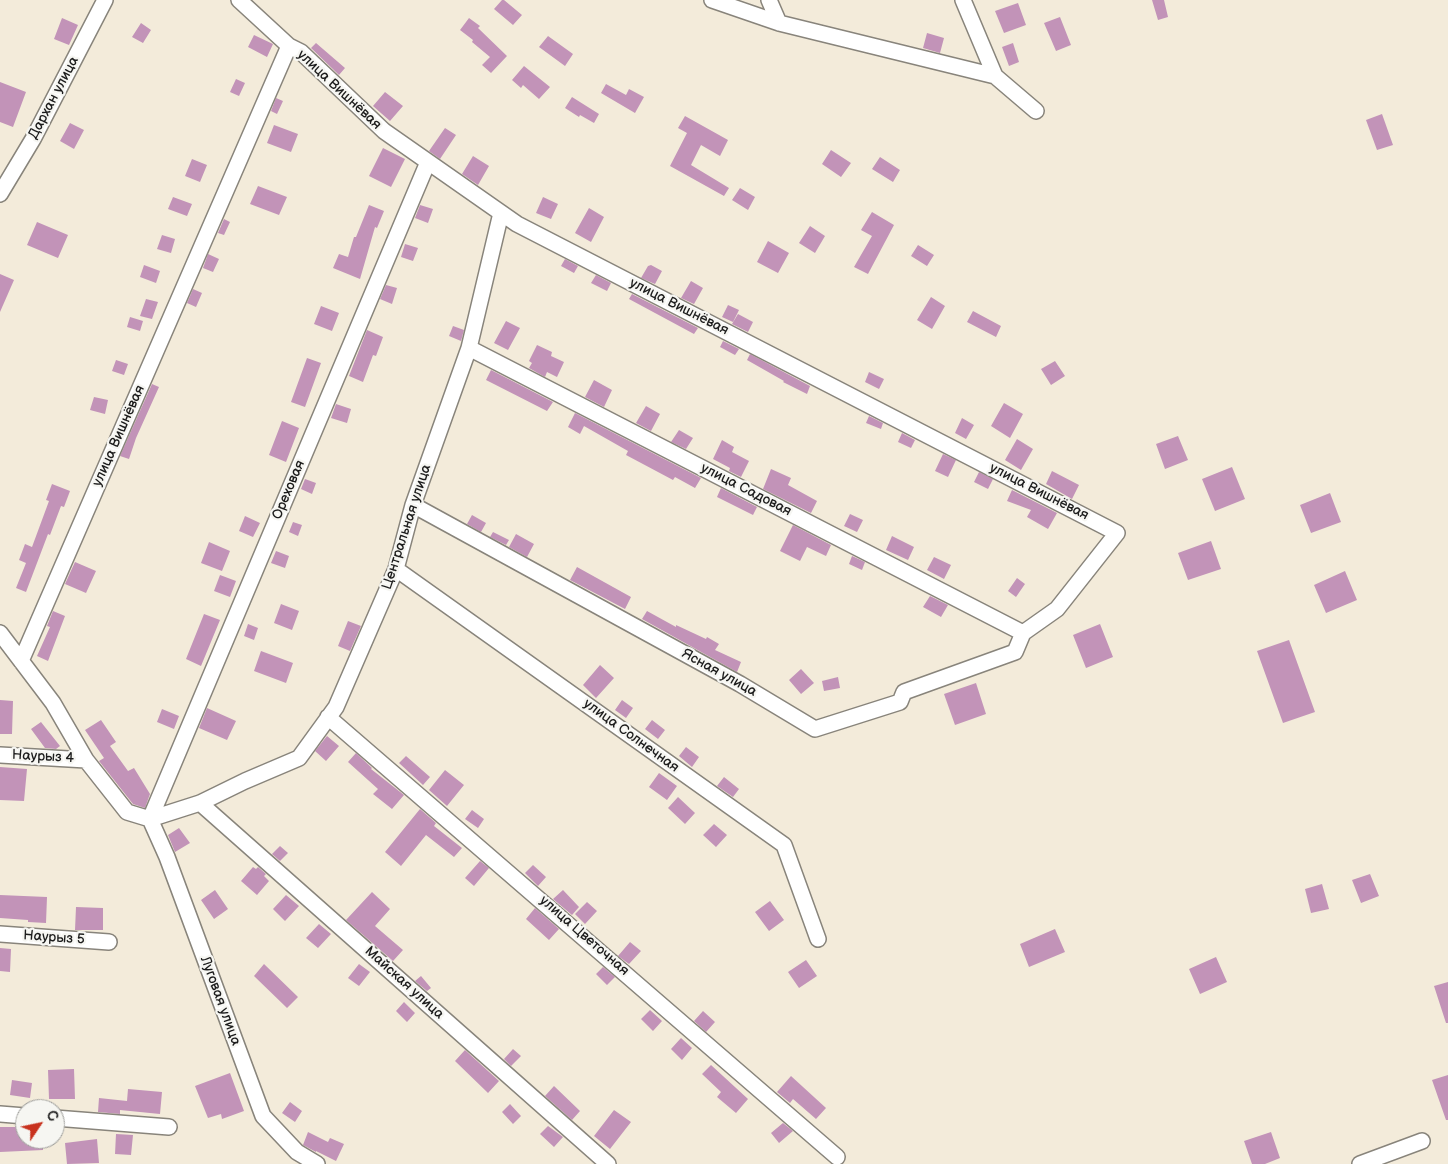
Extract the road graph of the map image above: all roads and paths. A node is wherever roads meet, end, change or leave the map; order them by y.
1 (105, 0) edge
2 (239, 0) edge
3 (712, 0) edge
4 (769, 0) edge
5 (963, 0) edge
6 (779, 23) junction
7 (289, 46) junction
8 (995, 76) junction
9 (1036, 111) dead end
10 (428, 162) junction
11 (0, 194) edge
12 (501, 212) junction
13 (469, 348) junction
14 (413, 505) junction
15 (396, 569) junction
16 (1024, 633) junction
17 (0, 634) edge
18 (21, 661) junction
19 (328, 717) junction
20 (0, 755) edge
21 (86, 760) junction
22 (200, 803) junction
23 (150, 818) junction
24 (0, 934) edge
25 (818, 939) dead end
26 (109, 942) dead end
27 (0, 1114) edge
28 (15, 1115) edge
29 (65, 1119) edge
30 (168, 1127) dead end
31 (1422, 1141) dead end
32 (838, 1157) dead end
33 (317, 1164) edge
34 (608, 1164) edge
35 (1360, 1164) edge

1 - 11 street, Дархан улица
2 - 7 street, улица Вишнёвая
3 - 6 street
4 - 6 street
5 - 8 street
6 - 8 street
7 - 10 street, улица Вишнёвая
7 - 18 street, улица Вишнёвая
8 - 9 street
10 - 12 street, улица Вишнёвая
10 - 23 street, Ореховая
12 - 13 street, Центральная улица
12 - 16 street, улица Вишнёвая
13 - 14 street, Центральная улица
13 - 16 street, улица Садовая
14 - 15 street, Центральная улица
14 - 16 street, Ясная улица
15 - 19 street, Центральная улица
15 - 25 street, улица Солнечная
17 - 18 street
18 - 21 street
19 - 22 street, Центральная улица
19 - 32 street, улица Цветочная
20 - 21 street, Наурыз 4
21 - 23 street
22 - 23 street, Центральная улица
22 - 34 street, Майская улица
23 - 33 street, Луговая улица
24 - 26 street, Наурыз 5
27 - 28 street
29 - 30 street
31 - 35 street

